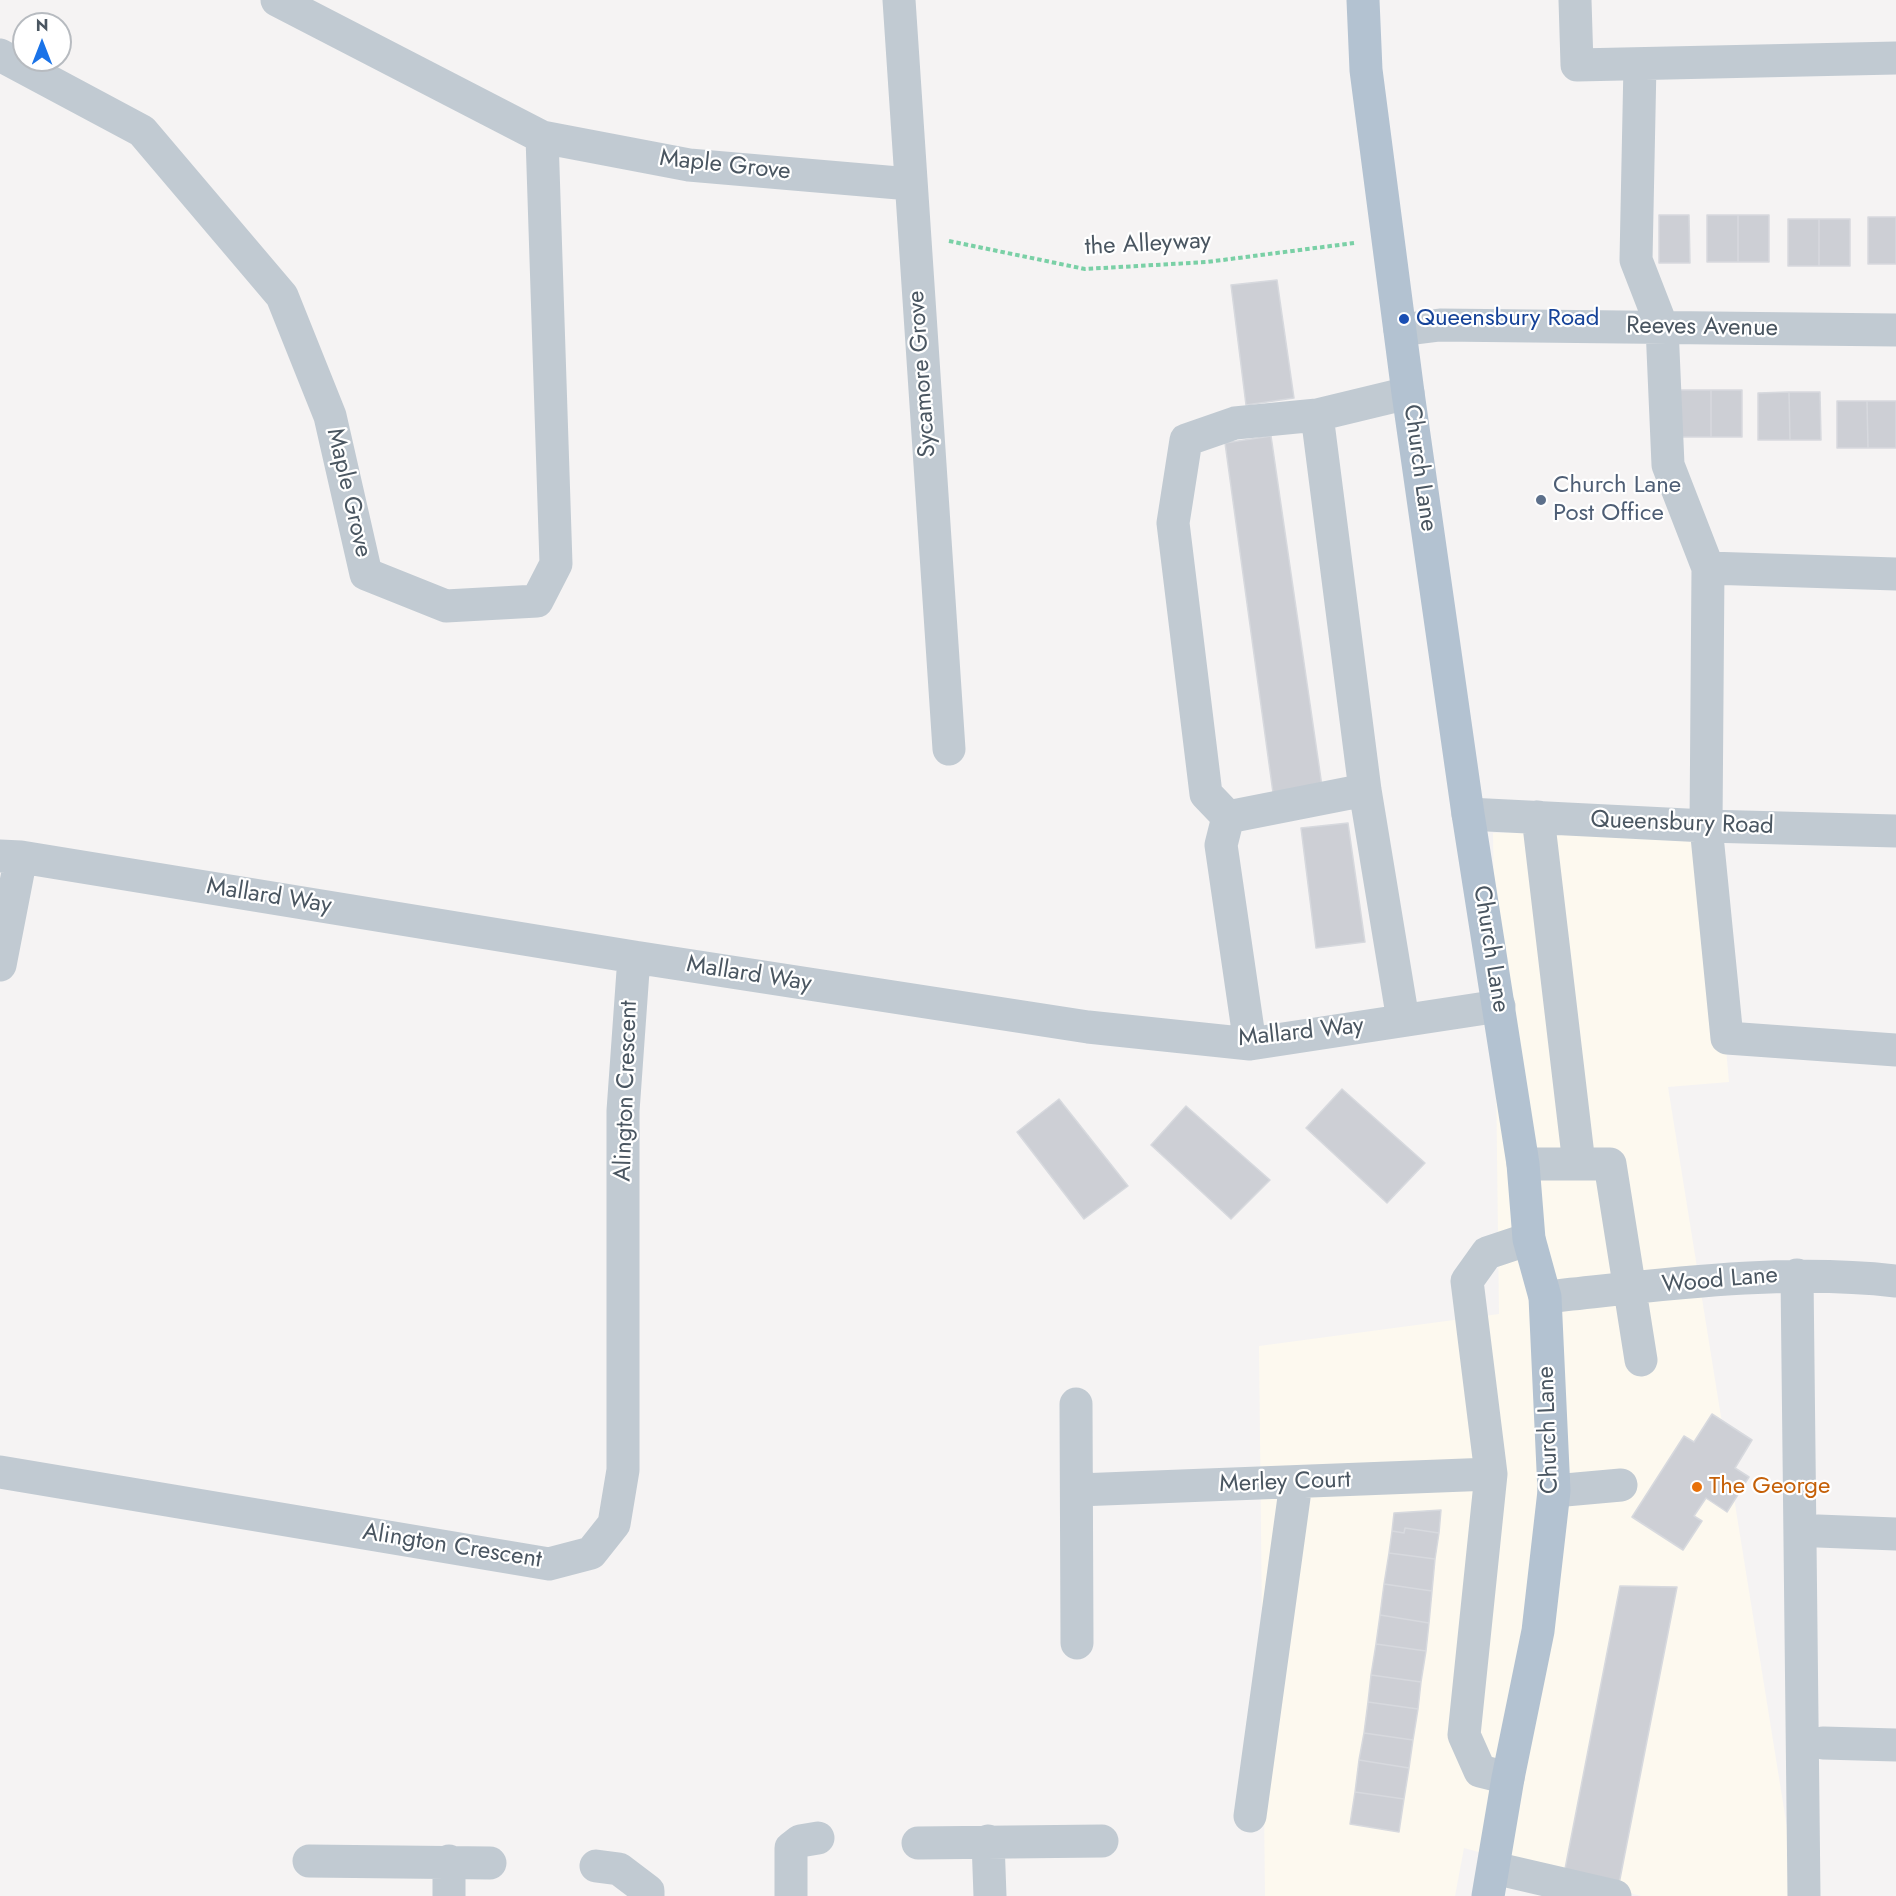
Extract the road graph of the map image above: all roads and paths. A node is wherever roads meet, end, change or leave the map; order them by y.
1 (278, 0) edge
2 (899, 0) edge
3 (1362, 0) edge
4 (1575, 0) edge
5 (0, 55) edge
6 (1896, 58) edge
7 (1640, 64) junction
8 (542, 137) junction
9 (910, 183) junction
10 (913, 234) junction
11 (1387, 238) junction
12 (1662, 327) junction
13 (1400, 330) junction
14 (1896, 330) edge
15 (1408, 393) junction
16 (1317, 416) junction
17 (1708, 568) junction
18 (1896, 574) edge
19 (949, 748) dead end
20 (1365, 790) junction
21 (1468, 814) junction
22 (1228, 817) junction
23 (1538, 817) junction
24 (1706, 826) junction
25 (1896, 831) edge
26 (11, 856) edge
27 (634, 957) junction
28 (0, 965) edge
29 (1499, 1006) junction
30 (1403, 1020) junction
31 (1250, 1044) junction
32 (1896, 1050) edge
33 (1523, 1164) junction
34 (1579, 1164) junction
35 (1529, 1239) junction
36 (1797, 1275) junction
37 (1896, 1281) edge
38 (1629, 1288) junction
39 (1545, 1297) junction
40 (1641, 1360) dead end
41 (1076, 1404) dead end
42 (1818, 1429) dead end
43 (0, 1472) edge
44 (1491, 1474) junction
45 (1296, 1483) junction
46 (1621, 1485) dead end
47 (1078, 1490) junction
48 (1554, 1491) junction
49 (1818, 1532) junction
50 (1896, 1534) edge
51 (1816, 1598) dead end
52 (1077, 1644) dead end
53 (1821, 1686) dead end
54 (1823, 1743) junction
55 (1896, 1745) edge
56 (1508, 1778) junction
57 (1825, 1801) dead end
58 (1250, 1816) dead end
59 (818, 1838) dead end
60 (988, 1841) junction
61 (1102, 1841) dead end
62 (918, 1843) dead end
63 (309, 1861) dead end
64 (449, 1861) junction
65 (490, 1863) dead end
66 (596, 1866) dead end
67 (1491, 1882) edge
68 (1603, 1895) edge
69 (449, 1896) edge
70 (648, 1896) edge
71 (791, 1896) edge
72 (990, 1896) edge
73 (1804, 1896) edge

1 - 8 street, Maple Grove
2 - 9 street, Sycamore Grove
3 - 11 main road, Church Lane
4 - 7 street
5 - 8 street, Maple Grove
6 - 7 street
7 - 12 street
8 - 9 street, Maple Grove
9 - 10 street, Sycamore Grove
10 - 11 path, the Alleyway
10 - 19 street, Sycamore Grove
11 - 13 main road, Church Lane
12 - 13 street, Reeves Avenue
12 - 14 street, Reeves Avenue
12 - 17 street
13 - 15 main road, Church Lane
15 - 16 street
15 - 21 main road, Church Lane
16 - 20 street
16 - 22 street
17 - 18 street
17 - 24 street
20 - 22 street
20 - 30 street
21 - 23 street, Queensbury Road
21 - 29 main road, Church Lane
22 - 31 street
23 - 24 street, Queensbury Road
23 - 34 street
24 - 25 street, Queensbury Road
24 - 32 street
26 - 27 street, Mallard Way
26 - 28 street
27 - 31 street, Mallard Way
27 - 43 street, Alington Crescent
29 - 30 street, Mallard Way
29 - 33 main road, Church Lane
30 - 31 street, Mallard Way
33 - 34 street
33 - 35 main road, Church Lane
34 - 38 street
35 - 39 main road, Church Lane
35 - 44 street
36 - 37 street, Wood Lane
36 - 38 street, Wood Lane
36 - 73 street
38 - 39 street, Wood Lane
38 - 40 street
39 - 48 main road, Church Lane
41 - 47 street
42 - 49 street
44 - 45 street, Merley Court
44 - 56 street
45 - 47 street, Merley Court
45 - 58 street
46 - 48 street
47 - 52 street
48 - 56 main road, Church Lane
49 - 50 street
49 - 51 street
53 - 54 street
54 - 55 street
54 - 57 street
56 - 67 main road, Church Lane
59 - 71 street
60 - 61 street
60 - 62 street
60 - 72 street
63 - 64 street
64 - 65 street
64 - 69 street
66 - 70 street
67 - 68 street

